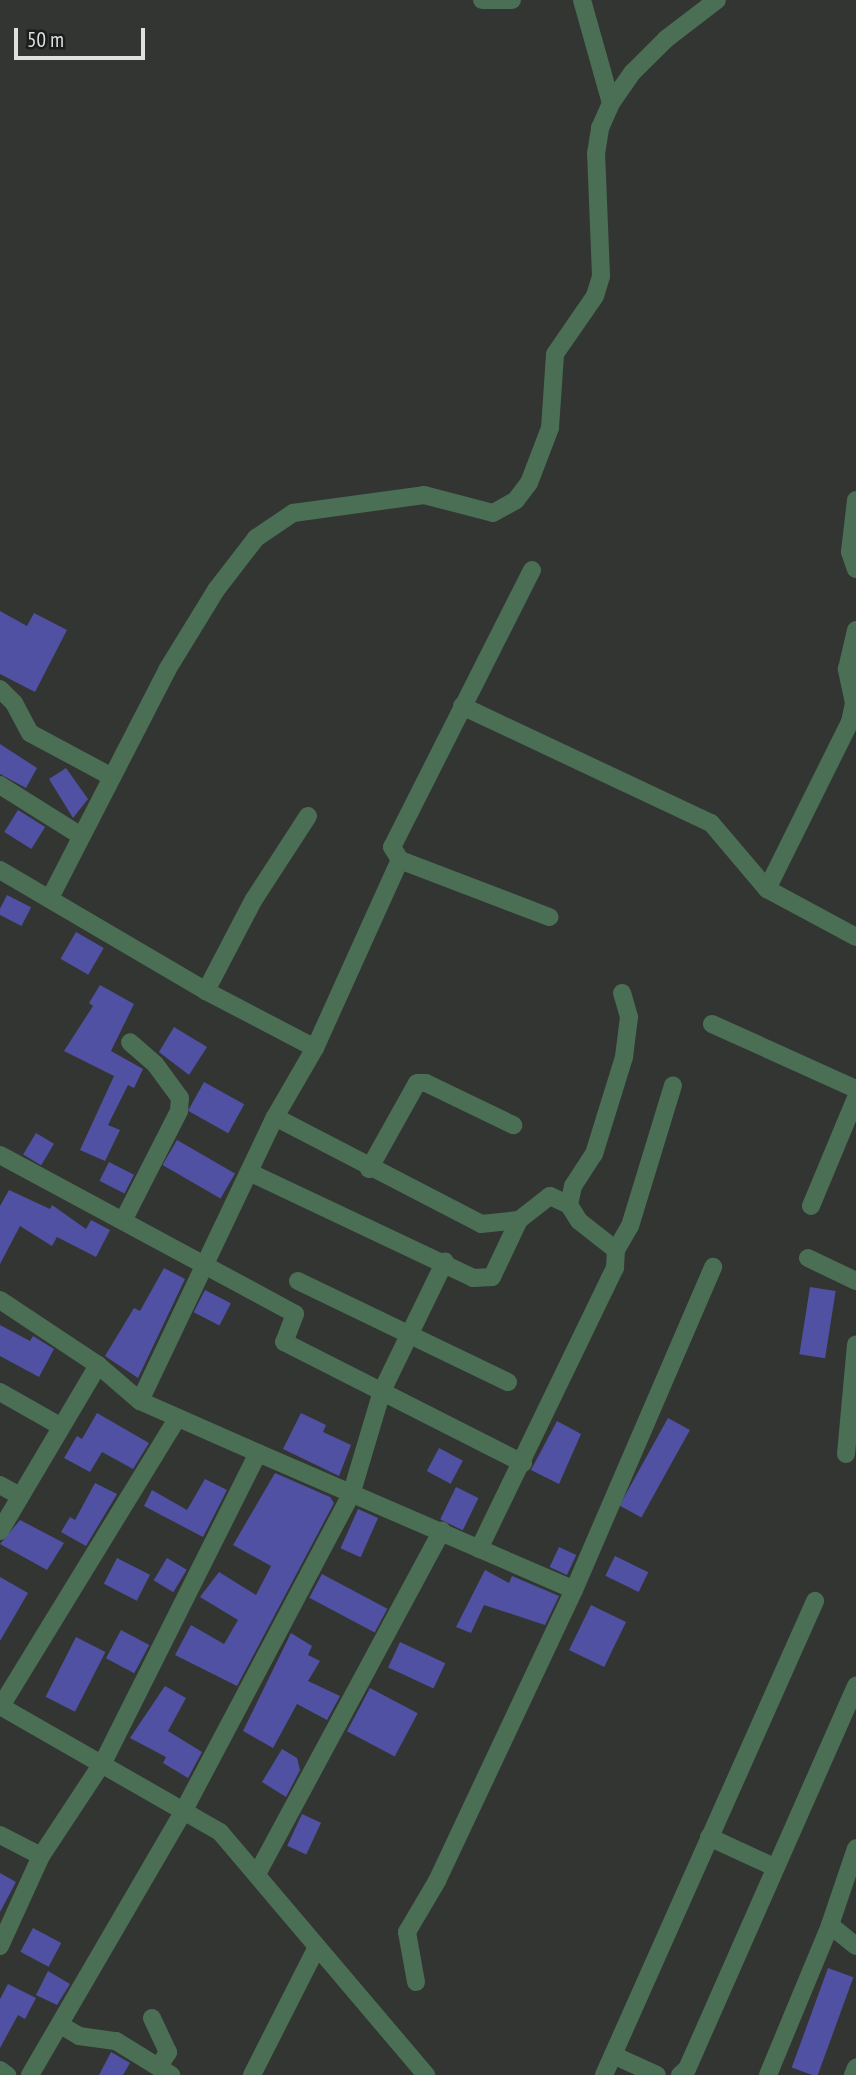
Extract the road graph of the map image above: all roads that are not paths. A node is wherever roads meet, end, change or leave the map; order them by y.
1 (482, 0) edge
2 (512, 0) edge
3 (582, 0) edge
4 (717, 0) edge
5 (611, 103) junction
6 (856, 500) edge
7 (856, 569) edge
8 (532, 570) dead end
9 (856, 630) edge
10 (0, 689) edge
11 (462, 706) junction
12 (112, 777) junction
13 (0, 785) edge
14 (308, 816) dead end
15 (82, 836) junction
16 (400, 860) junction
17 (0, 870) edge
18 (767, 890) junction
19 (50, 898) junction
20 (549, 917) dead end
21 (856, 937) edge
22 (206, 991) junction
23 (622, 993) dead end
24 (712, 1024) dead end
25 (130, 1042) dead end
26 (315, 1048) junction
27 (673, 1085) dead end
28 (856, 1089) edge
29 (856, 1098) edge
30 (275, 1117) junction
31 (513, 1125) dead end
32 (0, 1155) edge
33 (369, 1169) junction
34 (249, 1172) junction
35 (569, 1205) junction
36 (811, 1206) dead end
37 (519, 1220) junction
38 (124, 1221) junction
39 (616, 1250) junction
40 (808, 1258) dead end
41 (445, 1261) junction
42 (207, 1265) junction
43 (713, 1267) dead end
44 (298, 1281) dead end
45 (856, 1281) edge
46 (0, 1300) edge
47 (407, 1334) junction
48 (856, 1344) edge
49 (98, 1365) junction
50 (508, 1382) dead end
51 (382, 1391) junction
52 (0, 1392) edge
53 (141, 1401) junction
54 (177, 1419) junction
55 (60, 1426) junction
56 (258, 1453) junction
57 (846, 1454) dead end
58 (523, 1463) junction
59 (0, 1485) edge
60 (351, 1495) junction
61 (20, 1496) junction
62 (0, 1531) edge
63 (442, 1531) junction
64 (479, 1549) junction
65 (574, 1590) junction
66 (815, 1601) dead end
67 (856, 1686) edge
68 (1, 1706) edge
69 (103, 1762) junction
70 (184, 1810) junction
71 (0, 1835) edge
72 (709, 1838) junction
73 (856, 1849) edge
74 (41, 1856) junction
75 (774, 1867) junction
76 (257, 1874) junction
77 (830, 1924) junction
78 (0, 1945) edge
79 (856, 1946) edge
80 (316, 1949) junction
81 (416, 1982) dead end
82 (152, 2018) dead end
83 (62, 2026) junction
84 (613, 2055) junction
85 (856, 2068) edge
86 (0, 2070) edge
87 (165, 2070) edge
88 (8, 2075) edge
89 (30, 2075) edge
90 (252, 2075) edge
91 (426, 2075) edge
92 (604, 2075) edge
93 (657, 2075) edge
94 (680, 2075) edge
95 (768, 2075) edge
96 (853, 2075) edge

1 - 2 street
3 - 5 street
4 - 5 street
5 - 12 street
6 - 7 street
8 - 11 street
9 - 18 street
10 - 12 street
11 - 16 street
11 - 18 street
12 - 15 street
13 - 15 street
14 - 22 street
15 - 19 street
16 - 20 street
16 - 26 street
17 - 19 street
18 - 21 street
19 - 22 street
22 - 26 street
23 - 35 street
24 - 28 street
25 - 38 street
26 - 30 street
27 - 39 street
29 - 36 street
30 - 33 street
30 - 34 street
31 - 33 street
32 - 38 street
33 - 37 street
34 - 41 street
34 - 42 street
35 - 37 street
35 - 39 street
37 - 41 street
38 - 42 street
39 - 58 street
40 - 45 street
41 - 47 street
42 - 51 street
42 - 53 street
43 - 65 street
44 - 47 street
46 - 49 street
47 - 50 street
47 - 51 street
48 - 57 street
49 - 53 street
49 - 55 street
51 - 58 street
51 - 60 street
52 - 55 street
53 - 54 street
54 - 56 street
54 - 68 street
55 - 61 street
56 - 60 street
56 - 69 street
58 - 64 street
59 - 61 street
60 - 63 street
60 - 70 street
61 - 62 street
63 - 64 street
63 - 76 street
64 - 65 street
65 - 81 street
66 - 72 street
67 - 75 street
68 - 69 street
69 - 70 street
69 - 74 street
70 - 76 street
70 - 83 street
71 - 74 street
72 - 75 street
72 - 84 street
73 - 77 street
74 - 78 street
75 - 94 street
76 - 80 street
77 - 79 street
77 - 95 street
80 - 90 street
80 - 91 street
82 - 87 street
83 - 87 street
83 - 89 street
84 - 92 street
84 - 93 street
85 - 96 street
86 - 88 street

